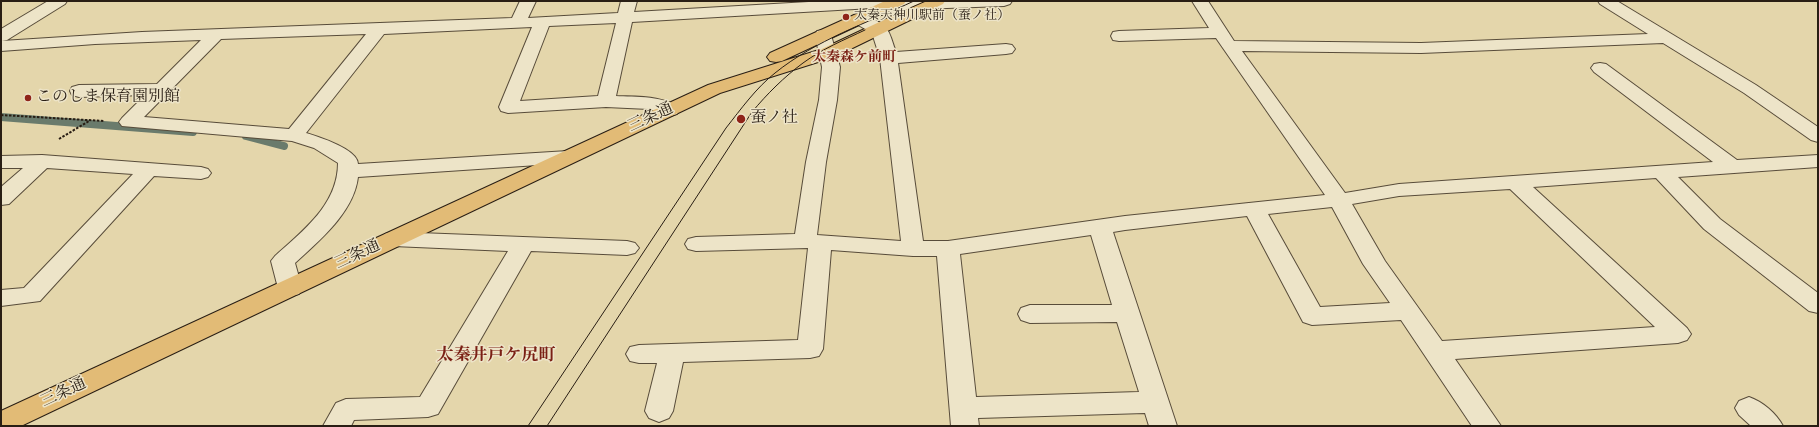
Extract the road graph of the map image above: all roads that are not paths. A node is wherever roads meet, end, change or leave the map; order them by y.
1 (59, 1) edge
2 (528, 1) edge
3 (1004, 1) edge
4 (1200, 1) edge
5 (1606, 1) edge
6 (894, 3) edge
7 (934, 3) edge
8 (800, 4) edge
9 (686, 8) edge
10 (628, 9) edge
11 (860, 19) junction
12 (543, 21) junction
13 (518, 22) junction
14 (379, 29) junction
15 (879, 30) junction
16 (216, 34) junction
17 (1, 36) edge
18 (823, 36) junction
19 (1119, 36) dead end
20 (1668, 38) junction
21 (1225, 40) junction
22 (1, 46) edge
23 (1006, 49) dead end
24 (828, 53) junction
25 (890, 58) junction
26 (1600, 68) dead end
27 (162, 89) junction
28 (714, 89) junction
29 (79, 91) dead end
30 (606, 101) junction
31 (670, 110) junction
32 (294, 135) junction
33 (1818, 136) edge
34 (568, 157) junction
35 (1818, 161) edge
36 (1, 162) edge
37 (42, 162) junction
38 (1733, 167) junction
39 (148, 170) junction
40 (348, 171) junction
41 (1661, 172) junction
42 (201, 173) dead end
43 (1516, 183) junction
44 (1, 199) edge
45 (1339, 200) junction
46 (1254, 209) junction
47 (1100, 227) junction
48 (393, 239) junction
49 (812, 242) junction
50 (696, 244) dead end
51 (523, 245) junction
52 (628, 248) dead end
53 (948, 248) junction
54 (913, 249) junction
55 (290, 288) junction
56 (1, 298) edge
57 (1818, 305) edge
58 (1407, 311) junction
59 (1127, 313) junction
60 (1030, 314) dead end
61 (1435, 351) junction
62 (672, 353) junction
63 (639, 354) dead end
64 (1749, 408) dead end
65 (659, 411) dead end
66 (1159, 414) edge
67 (964, 417) edge
68 (1, 423) edge
69 (337, 426) edge
70 (1487, 426) edge
71 (1769, 426) edge

1 - 17 street
2 - 13 street
3 - 7 street
4 - 21 street
5 - 20 street
6 - 7 street
6 - 8 street
6 - 11 main road, 三条通
7 - 15 main road, 三条通
8 - 9 street
9 - 10 street
10 - 12 street
10 - 30 street
11 - 15 street
11 - 18 main road, 三条通
12 - 13 street
12 - 30 street
13 - 14 street
14 - 16 street
14 - 32 street
15 - 24 main road, 三条通
15 - 25 street
16 - 22 street
16 - 27 street
18 - 24 street
18 - 28 main road, 三条通
19 - 21 street
20 - 21 street
20 - 33 street
21 - 45 street
23 - 25 street
24 - 28 main road, 三条通
24 - 49 street
25 - 54 street
26 - 38 street
27 - 29 street
27 - 32 street
28 - 31 main road, 三条通
30 - 31 street
31 - 34 main road, 三条通
32 - 40 street
34 - 40 street
34 - 48 main road, 三条通
35 - 38 street
36 - 37 street
37 - 39 street
37 - 44 street
38 - 41 street
39 - 42 street
39 - 56 street
40 - 55 street
41 - 43 street
41 - 57 street
43 - 45 street
43 - 61 street
45 - 46 street
45 - 58 street
46 - 47 street
46 - 58 street
47 - 53 street
47 - 59 street
48 - 51 street
48 - 55 main road, 三条通
49 - 50 street
49 - 54 street
49 - 62 street
51 - 52 street
51 - 69 street
53 - 54 street
53 - 67 street
55 - 68 main road, 三条通
58 - 61 street
59 - 60 street
59 - 66 street
61 - 70 street
62 - 63 street
62 - 65 street
64 - 71 street
66 - 67 street

